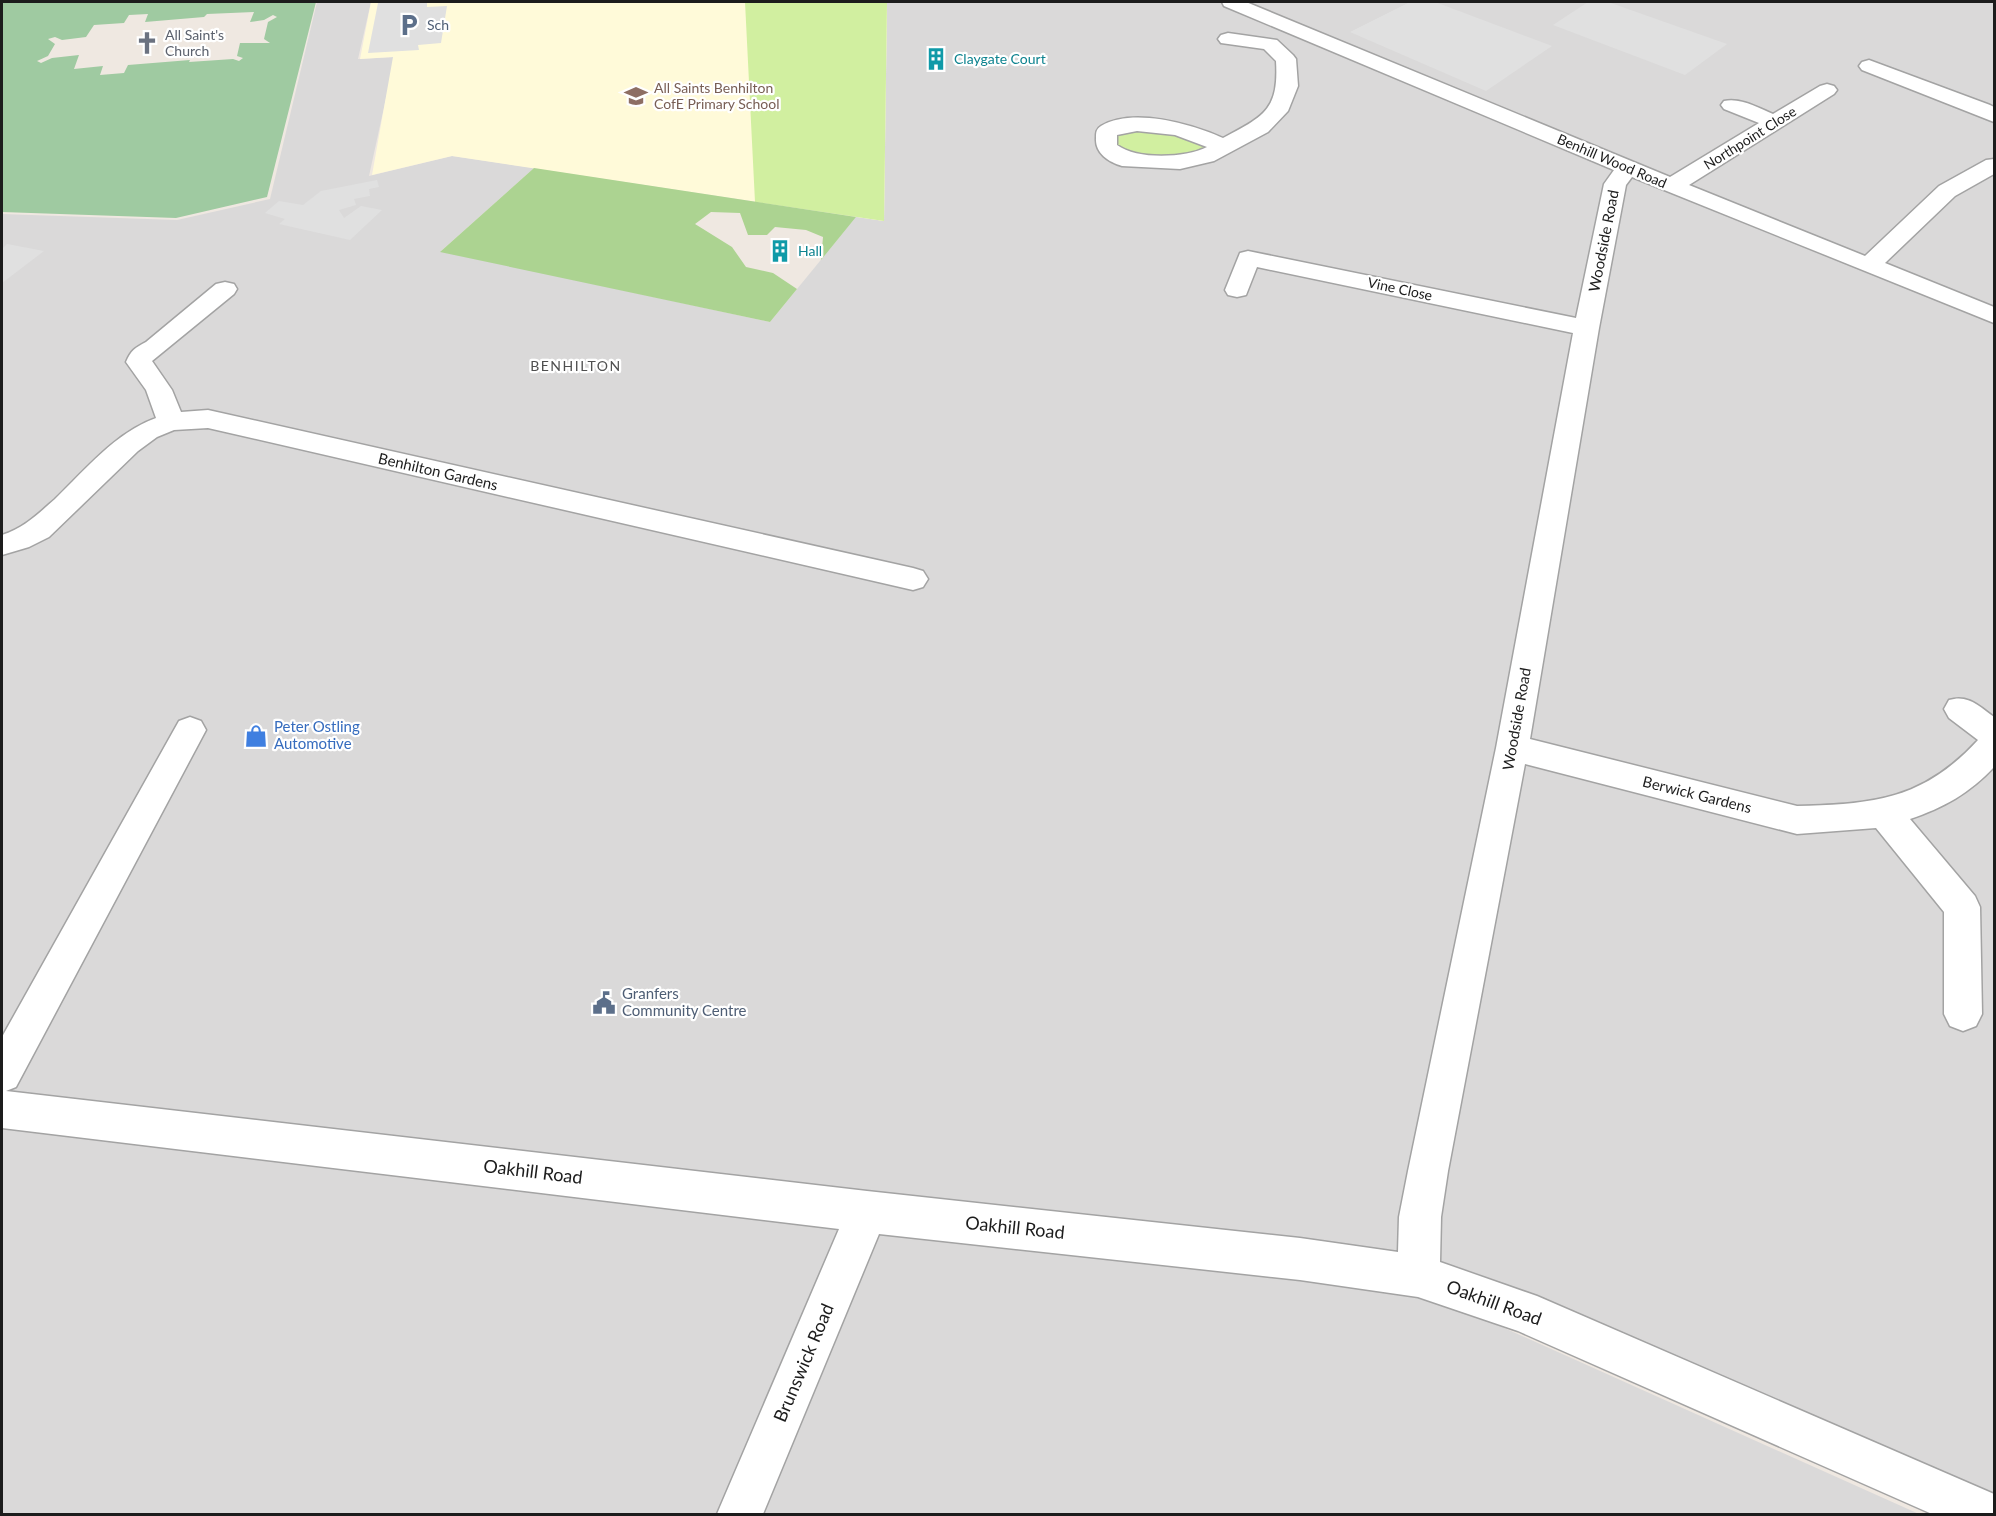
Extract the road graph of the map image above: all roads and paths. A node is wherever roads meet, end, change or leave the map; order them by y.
1 (1231, 2) edge
2 (1296, 28) junction
3 (1228, 39) dead end
4 (1270, 44) junction
5 (1869, 66) dead end
6 (1827, 90) dead end
7 (1731, 105) dead end
8 (1995, 116) edge
9 (1775, 122) junction
10 (1223, 146) dead end
11 (1995, 165) edge
12 (1628, 167) junction
13 (1672, 186) junction
14 (1868, 266) junction
15 (225, 289) dead end
16 (1237, 290) dead end
17 (1995, 316) edge
18 (1587, 328) junction
19 (170, 422) junction
20 (2, 545) edge
21 (913, 579) dead end
22 (1960, 708) dead end
23 (190, 730) dead end
24 (1995, 734) edge
25 (1995, 745) edge
26 (1512, 748) junction
27 (1884, 813) junction
28 (1963, 1014) dead end
29 (2, 1074) edge
30 (2, 1109) edge
31 (867, 1212) junction
32 (1418, 1276) junction
33 (1969, 1511) edge
34 (740, 1515) edge

1 - 2 street, Benhill Wood Road
2 - 4 street
2 - 12 street, Benhill Wood Road
3 - 4 street
4 - 10 street
5 - 8 street
6 - 9 street, Northpoint Close
7 - 9 street
9 - 13 street, Northpoint Close
11 - 14 street
12 - 13 street, Benhill Wood Road
12 - 18 street, Woodside Road
13 - 14 street, Benhill Wood Road
14 - 17 street, Benhill Wood Road
15 - 19 street
16 - 18 street, Vine Close
18 - 26 street, Woodside Road
19 - 20 street, Benhilton Gardens
19 - 21 street, Benhilton Gardens
22 - 24 street
23 - 29 street
25 - 27 street, Berwick Gardens
26 - 27 street, Berwick Gardens
26 - 32 street, Woodside Road
27 - 28 street
30 - 31 street, Oakhill Road
31 - 32 street, Oakhill Road
31 - 34 street, Brunswick Road
32 - 33 street, Oakhill Road

